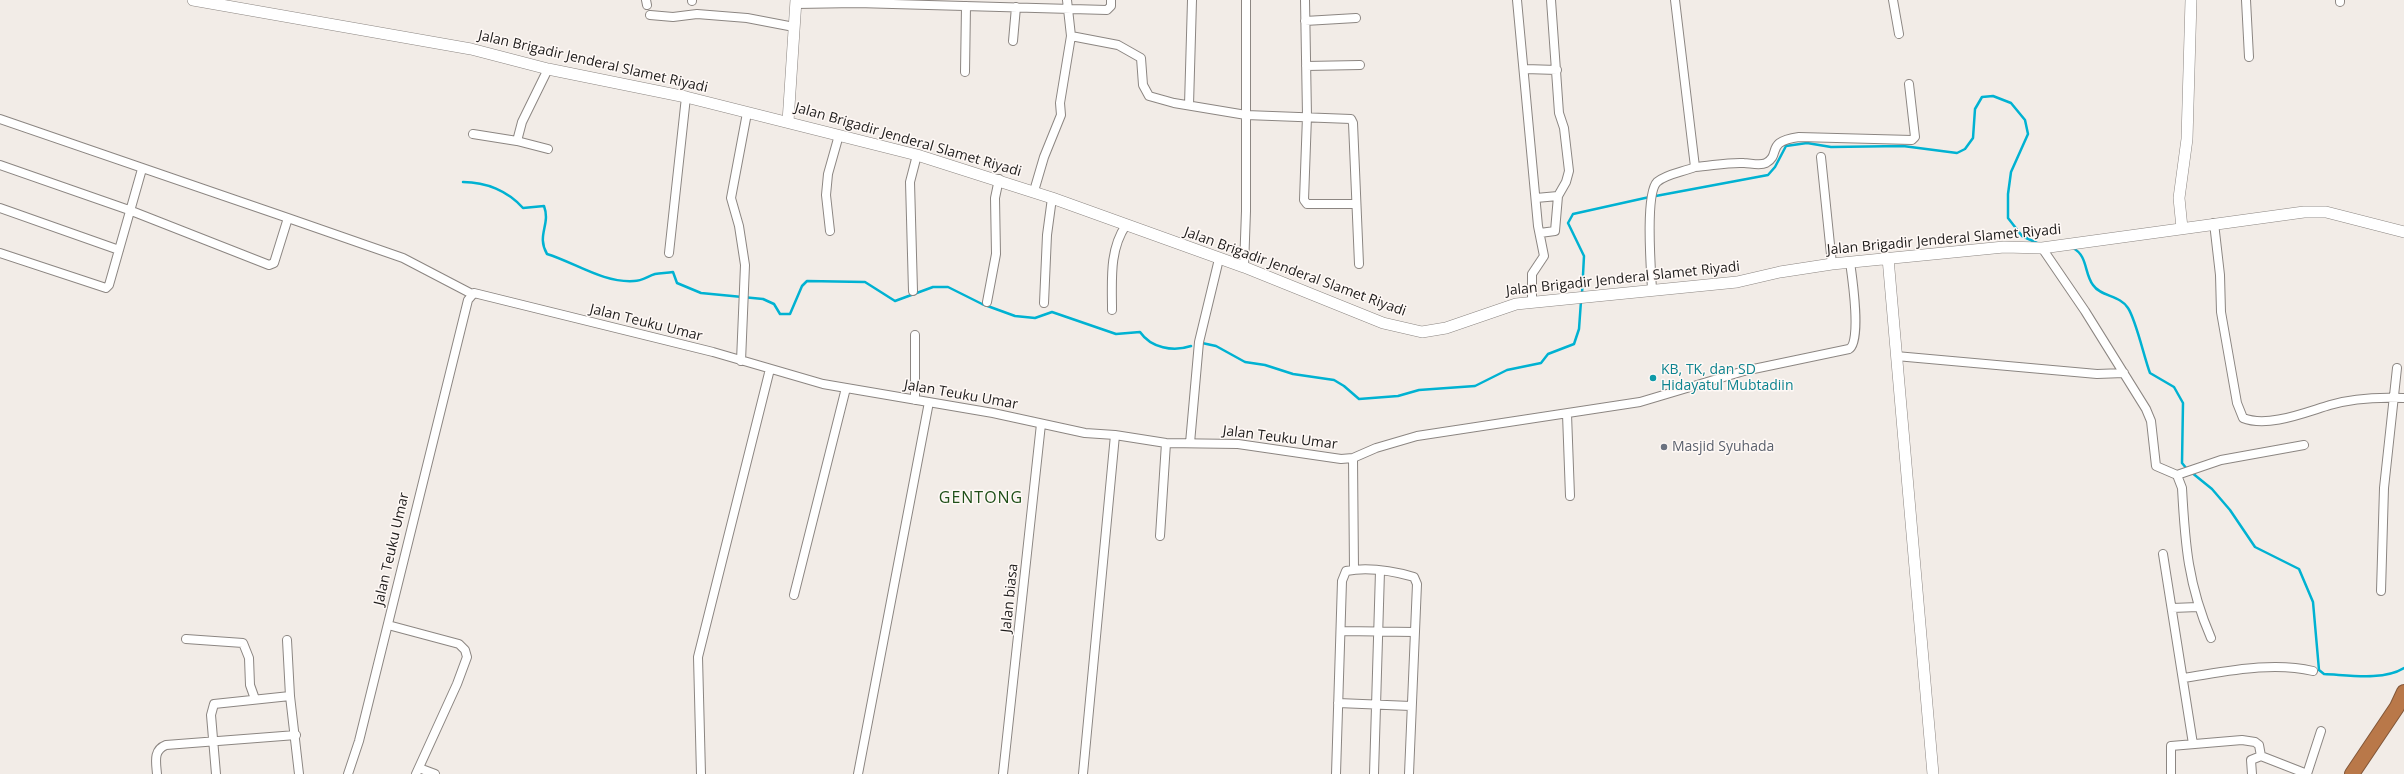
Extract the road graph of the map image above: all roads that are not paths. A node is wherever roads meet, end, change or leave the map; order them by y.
1 (193, 0) edge
2 (1111, 0) edge
3 (1192, 0) edge
4 (1246, 0) edge
5 (1305, 0) edge
6 (1518, 0) edge
7 (1551, 0) edge
8 (1675, 0) edge
9 (1893, 0) edge
10 (2191, 0) edge
11 (2246, 0) edge
12 (796, 2) edge
13 (843, 2) edge
14 (886, 2) edge
15 (944, 3) edge
16 (980, 3) edge
17 (1067, 4) edge
18 (1020, 5) edge
19 (966, 6) junction
20 (650, 15) dead end
21 (1356, 18) dead end
22 (1305, 21) junction
23 (794, 27) junction
24 (1899, 34) dead end
25 (1071, 36) junction
26 (1012, 41) dead end
27 (2248, 57) dead end
28 (1360, 65) dead end
29 (1306, 66) junction
30 (548, 69) junction
31 (1525, 69) junction
32 (1557, 70) junction
33 (965, 72) dead end
34 (1909, 84) dead end
35 (686, 97) junction
36 (1189, 105) junction
37 (747, 113) junction
38 (1246, 115) junction
39 (1307, 116) junction
40 (0, 119) edge
41 (788, 122) junction
42 (473, 134) dead end
43 (839, 135) junction
44 (517, 141) junction
45 (548, 149) dead end
46 (917, 155) junction
47 (1821, 158) dead end
48 (0, 165) edge
49 (1695, 167) junction
50 (142, 168) junction
51 (999, 179) junction
52 (1034, 191) junction
53 (1558, 196) junction
54 (1052, 198) junction
55 (1536, 198) junction
56 (1356, 204) junction
57 (0, 208) edge
58 (129, 210) junction
59 (288, 218) junction
60 (2214, 223) junction
61 (1126, 225) junction
62 (2182, 228) junction
63 (830, 231) dead end
64 (2404, 232) edge
65 (1540, 233) junction
66 (2042, 248) junction
67 (119, 250) junction
68 (0, 253) edge
69 (669, 253) dead end
70 (1888, 258) junction
71 (1219, 259) junction
72 (1850, 262) junction
73 (1359, 264) dead end
74 (1832, 264) junction
75 (1244, 267) junction
76 (1652, 289) junction
77 (914, 291) dead end
78 (472, 294) junction
79 (987, 302) dead end
80 (1532, 302) junction
81 (1044, 303) dead end
82 (1112, 310) dead end
83 (915, 335) dead end
84 (1896, 356) junction
85 (741, 361) junction
86 (2397, 368) dead end
87 (770, 369) junction
88 (2124, 373) junction
89 (846, 388) junction
90 (2394, 398) junction
91 (2404, 398) edge
92 (915, 400) junction
93 (929, 402) junction
94 (1567, 414) junction
95 (1041, 424) junction
96 (1116, 435) junction
97 (1166, 443) junction
98 (1190, 443) junction
99 (2304, 445) dead end
100 (1353, 458) junction
101 (2179, 474) junction
102 (1570, 496) dead end
103 (1160, 536) dead end
104 (2163, 554) dead end
105 (1354, 570) junction
106 (1380, 571) junction
107 (2381, 591) dead end
108 (794, 595) dead end
109 (2198, 607) junction
110 (2172, 608) junction
111 (388, 625) junction
112 (1341, 631) junction
113 (1378, 631) junction
114 (1414, 632) junction
115 (186, 638) dead end
116 (2211, 638) dead end
117 (287, 640) dead end
118 (2313, 671) dead end
119 (2182, 678) junction
120 (2404, 692) edge
121 (290, 696) junction
122 (255, 699) junction
123 (1338, 702) junction
124 (1376, 705) junction
125 (1411, 706) junction
126 (2321, 731) dead end
127 (296, 735) junction
128 (214, 743) junction
129 (2193, 744) junction
130 (2261, 756) junction
131 (418, 771) edge
132 (2356, 773) edge
133 (157, 774) edge
134 (216, 774) edge
135 (300, 774) edge
136 (348, 774) edge
137 (435, 774) edge
138 (701, 774) edge
139 (858, 774) edge
140 (1003, 774) edge
141 (1083, 774) edge
142 (1336, 774) edge
143 (1374, 774) edge
144 (1408, 774) edge
145 (1933, 774) edge
146 (2171, 774) edge
147 (2252, 774) edge
148 (2307, 774) edge

1 - 30 main road, Jalan Brigadir Jenderal Slamet Riyadi
2 - 17 street
3 - 36 street
4 - 38 street
5 - 22 street
6 - 31 street
7 - 32 street
8 - 49 street
9 - 24 street
10 - 62 main road
11 - 27 street
12 - 13 street
12 - 23 main road
13 - 14 street
14 - 15 street
15 - 19 street
16 - 18 street
16 - 19 street
17 - 18 street
17 - 25 street
18 - 26 street
19 - 33 street
20 - 23 street
21 - 22 street
22 - 29 street
23 - 41 main road
25 - 36 street
25 - 52 street
28 - 29 street
29 - 39 street
30 - 35 main road, Jalan Brigadir Jenderal Slamet Riyadi
30 - 44 street
31 - 32 street
31 - 55 street
32 - 53 street
34 - 49 street
35 - 37 main road, Jalan Brigadir Jenderal Slamet Riyadi
35 - 69 street
36 - 38 street
37 - 41 main road, Jalan Brigadir Jenderal Slamet Riyadi
37 - 85 street
38 - 39 street
38 - 75 street
39 - 56 street
39 - 56 street
40 - 50 street
41 - 43 main road, Jalan Brigadir Jenderal Slamet Riyadi
42 - 44 street
43 - 46 main road, Jalan Brigadir Jenderal Slamet Riyadi
43 - 63 street
44 - 45 street
46 - 51 main road, Jalan Brigadir Jenderal Slamet Riyadi
46 - 77 street
47 - 74 street
48 - 58 street
49 - 76 street
50 - 58 street
50 - 59 street
51 - 52 main road, Jalan Brigadir Jenderal Slamet Riyadi
51 - 79 street
52 - 54 main road, Jalan Brigadir Jenderal Slamet Riyadi
53 - 55 street
53 - 65 street
54 - 61 main road, Jalan Brigadir Jenderal Slamet Riyadi
54 - 81 street
55 - 65 street
56 - 73 street
57 - 67 street
58 - 59 street
58 - 67 street
59 - 78 street
60 - 62 main road, Jalan Brigadir Jenderal Slamet Riyadi
60 - 64 main road, Jalan Brigadir Jenderal Slamet Riyadi
60 - 90 street
61 - 71 main road, Jalan Brigadir Jenderal Slamet Riyadi
61 - 82 street
62 - 66 main road, Jalan Brigadir Jenderal Slamet Riyadi
65 - 80 street
66 - 70 main road, Jalan Brigadir Jenderal Slamet Riyadi
66 - 88 street
67 - 68 street
70 - 72 main road, Jalan Brigadir Jenderal Slamet Riyadi
70 - 84 main road
71 - 75 main road, Jalan Brigadir Jenderal Slamet Riyadi
71 - 98 street
72 - 74 main road, Jalan Brigadir Jenderal Slamet Riyadi
72 - 94 street, Jalan Teuku Umar
74 - 76 main road, Jalan Brigadir Jenderal Slamet Riyadi
75 - 80 main road, Jalan Brigadir Jenderal Slamet Riyadi
76 - 80 main road, Jalan Brigadir Jenderal Slamet Riyadi
78 - 85 street, Jalan Teuku Umar
78 - 111 street, Jalan Teuku Umar
83 - 92 street
84 - 88 street
84 - 145 main road
85 - 87 street, Jalan Teuku Umar
86 - 90 street
87 - 89 street, Jalan Teuku Umar
87 - 138 street
88 - 101 street
89 - 92 street, Jalan Teuku Umar
89 - 108 street
90 - 91 street
90 - 107 street
92 - 93 street, Jalan Teuku Umar
93 - 95 street, Jalan Teuku Umar
93 - 139 street
94 - 100 street, Jalan Teuku Umar
94 - 102 street
95 - 96 street, Jalan Teuku Umar
95 - 140 street, Jalan biasa
96 - 97 street, Jalan Teuku Umar
96 - 141 street
97 - 98 street, Jalan Teuku Umar
97 - 103 street
98 - 100 street, Jalan Teuku Umar
99 - 101 street
100 - 105 street
101 - 109 street
104 - 110 street
105 - 106 street
105 - 112 street
106 - 113 street
106 - 114 street
109 - 110 street
109 - 116 street
110 - 119 street
111 - 131 street
111 - 136 street, Jalan Teuku Umar
112 - 113 street
112 - 123 street
113 - 114 street
113 - 124 street
114 - 125 street
115 - 122 street
117 - 121 street
118 - 119 street
119 - 129 street
120 - 132 highway
121 - 122 street
121 - 127 street
122 - 128 street
123 - 124 street
123 - 142 street
124 - 125 street
124 - 143 street
125 - 144 street
126 - 148 street
127 - 128 street
127 - 135 street
128 - 133 street
128 - 134 street
129 - 130 street
129 - 146 street
130 - 147 street
130 - 148 street
131 - 137 street

